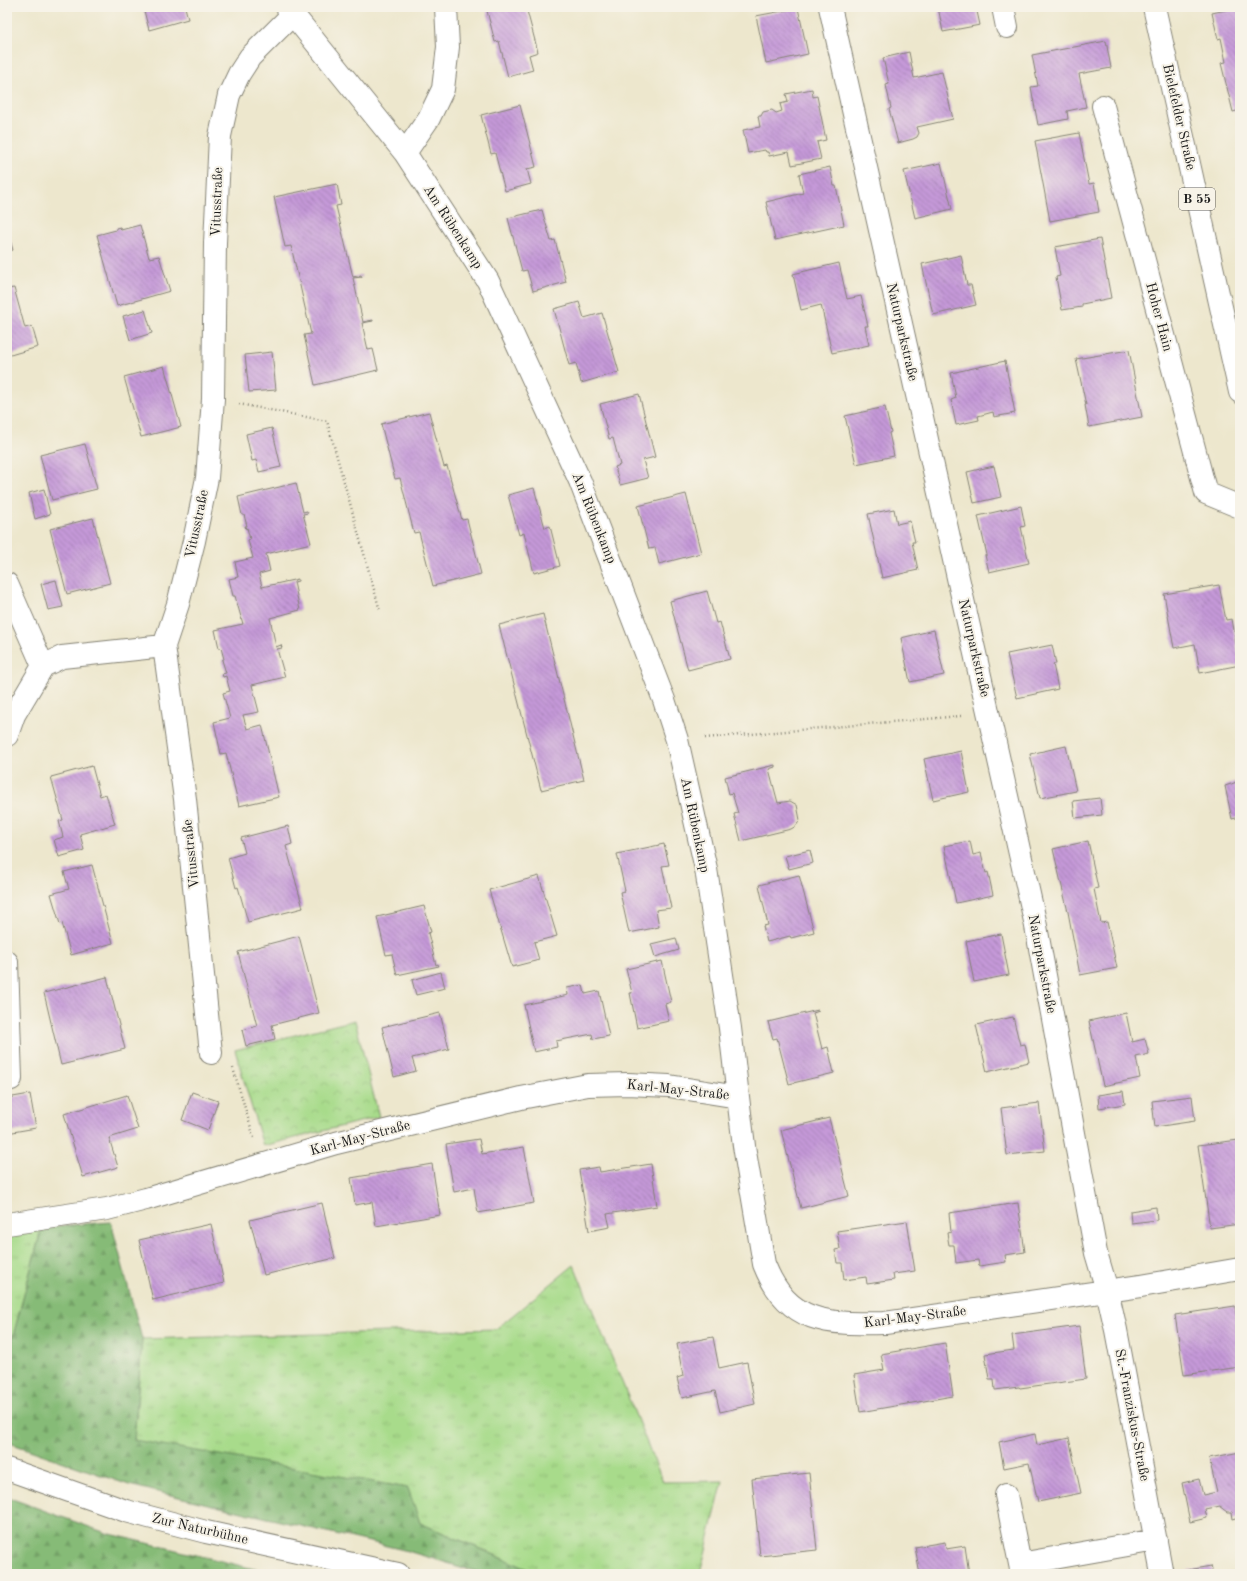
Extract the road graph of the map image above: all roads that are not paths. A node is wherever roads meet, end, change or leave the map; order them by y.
1 (446, 7) edge
2 (830, 7) edge
3 (1154, 7) edge
4 (290, 11) edge
5 (1103, 106) dead end
6 (405, 153) junction
7 (1240, 392) edge
8 (1240, 506) edge
9 (7, 584) edge
10 (164, 646) junction
11 (43, 666) junction
12 (7, 735) edge
13 (7, 962) edge
14 (211, 1053) road end
15 (11, 1078) dead end
16 (738, 1097) junction
17 (7, 1224) edge
18 (1240, 1269) edge
19 (1107, 1290) junction
20 (7, 1469) edge
21 (1006, 1495) dead end
22 (1156, 1540) junction
23 (1021, 1569) edge
24 (398, 1574) edge
25 (1162, 1574) edge

1 - 6 street
2 - 19 street, Naturparkstraße
3 - 7 street, Bielefelder Straße / B 55
4 - 6 street, Am Rübenkamp
4 - 10 street, Vitusstraße
5 - 8 street, Hoher Hain
6 - 16 street, Am Rübenkamp
9 - 11 street
10 - 11 street
10 - 14 street, Vitusstraße
11 - 12 street
13 - 15 street
16 - 17 street, Karl-May-Straße
16 - 19 street, Karl-May-Straße
18 - 19 street, Karl-May-Straße
19 - 22 street, St.-Franziskus-Straße
20 - 24 street, Zur Naturbühne
21 - 23 street
22 - 23 street
22 - 25 street, St.-Franziskus-Straße

